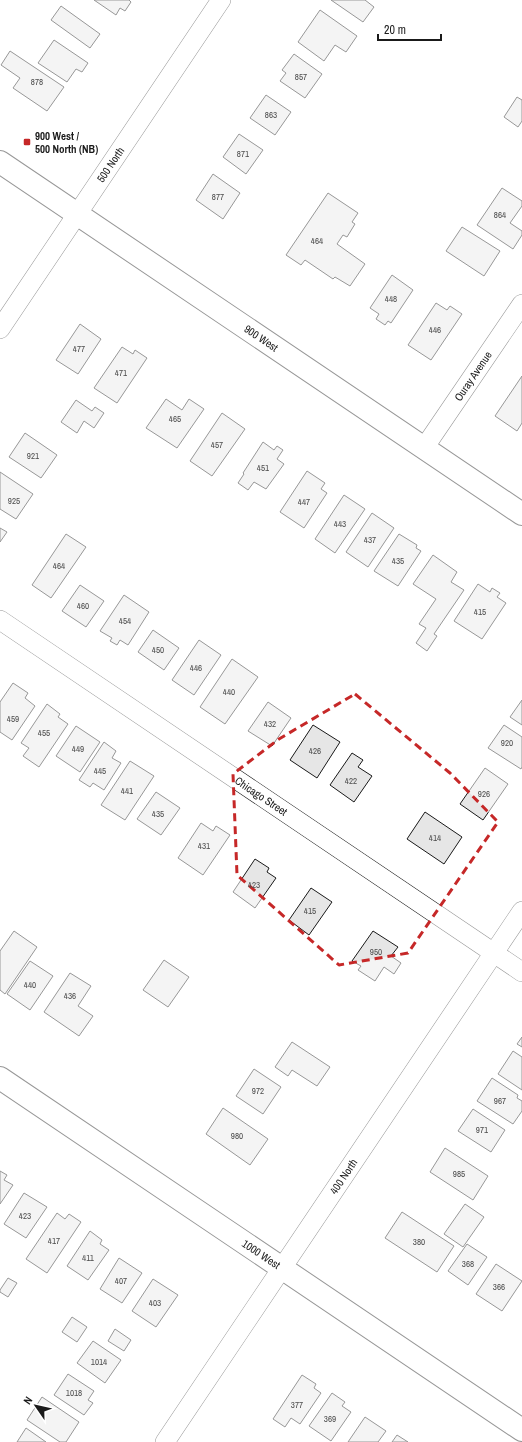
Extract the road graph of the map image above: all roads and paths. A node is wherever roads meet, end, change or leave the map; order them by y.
1 (221, 0) edge
2 (0, 162) edge
3 (77, 215) junction
4 (522, 304) edge
5 (0, 329) edge
6 (424, 448) junction
7 (522, 514) edge
8 (0, 620) edge
9 (522, 911) edge
10 (494, 953) junction
11 (522, 972) edge
12 (0, 1078) edge
13 (282, 1268) junction
14 (522, 1430) edge
15 (165, 1442) edge

1 - 3 street, 500 North
2 - 3 main road, 900 West
3 - 5 street, 500 North
3 - 6 main road, 900 West
4 - 6 street, Ouray Avenue
6 - 7 main road, 900 West
8 - 10 street, Chicago Street
9 - 10 street, 400 North
10 - 11 street, Chicago Street
10 - 13 street, 400 North
12 - 13 main road, 1000 West
13 - 14 main road, 1000 West
13 - 15 street, 400 North

